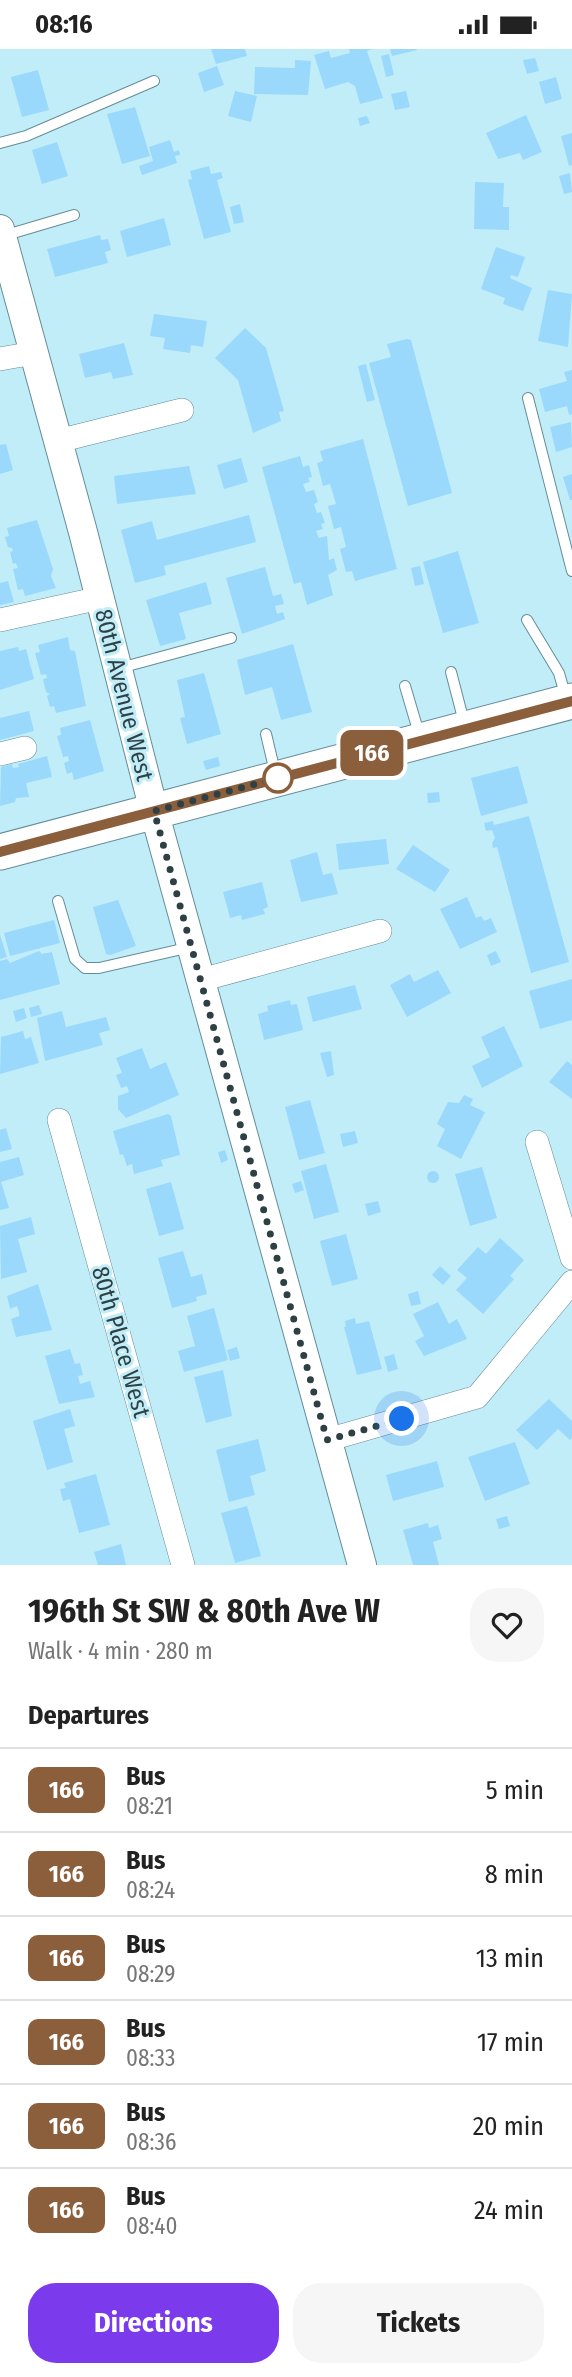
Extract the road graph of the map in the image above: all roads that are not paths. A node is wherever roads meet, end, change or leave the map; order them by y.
1 (154, 81) dead end
2 (0, 143) edge
3 (74, 215) dead end
4 (1, 233) edge
5 (34, 353) junction
6 (0, 359) edge
7 (528, 398) dead end
8 (182, 410) dead end
9 (58, 441) junction
10 (572, 571) edge
11 (100, 598) junction
12 (0, 620) edge
13 (527, 620) dead end
14 (230, 638) dead end
15 (118, 669) junction
16 (451, 671) dead end
17 (405, 686) dead end
18 (569, 701) edge
19 (466, 729) junction
20 (266, 734) dead end
21 (421, 741) junction
22 (25, 748) dead end
23 (0, 754) edge
24 (277, 778) junction
25 (154, 811) junction
26 (0, 852) edge
27 (58, 901) dead end
28 (380, 932) dead end
29 (191, 947) junction
30 (201, 981) junction
31 (59, 1120) dead end
32 (537, 1142) dead end
33 (572, 1258) edge
34 (572, 1282) edge
35 (327, 1440) junction
36 (183, 1565) edge
37 (362, 1565) edge

1 - 2 lane
3 - 4 lane
4 - 5 street, 80th Avenue West
5 - 6 street
5 - 9 street, 80th Avenue West
7 - 10 lane
8 - 9 street
9 - 11 street, 80th Avenue West
11 - 12 street
11 - 15 street, 80th Avenue West
13 - 18 lane
14 - 15 lane
15 - 25 street, 80th Avenue West
16 - 19 lane
17 - 21 lane
18 - 19 main road
19 - 21 main road
20 - 24 lane
21 - 24 main road
22 - 23 street
24 - 25 main road
25 - 26 main road
25 - 29 street, 80th Avenue West
27 - 29 lane
28 - 30 street
29 - 30 street, 80th Avenue West
30 - 35 street, 80th Avenue West
31 - 36 street, 80th Place West
32 - 33 street
34 - 35 street
35 - 37 street, 80th Avenue West

